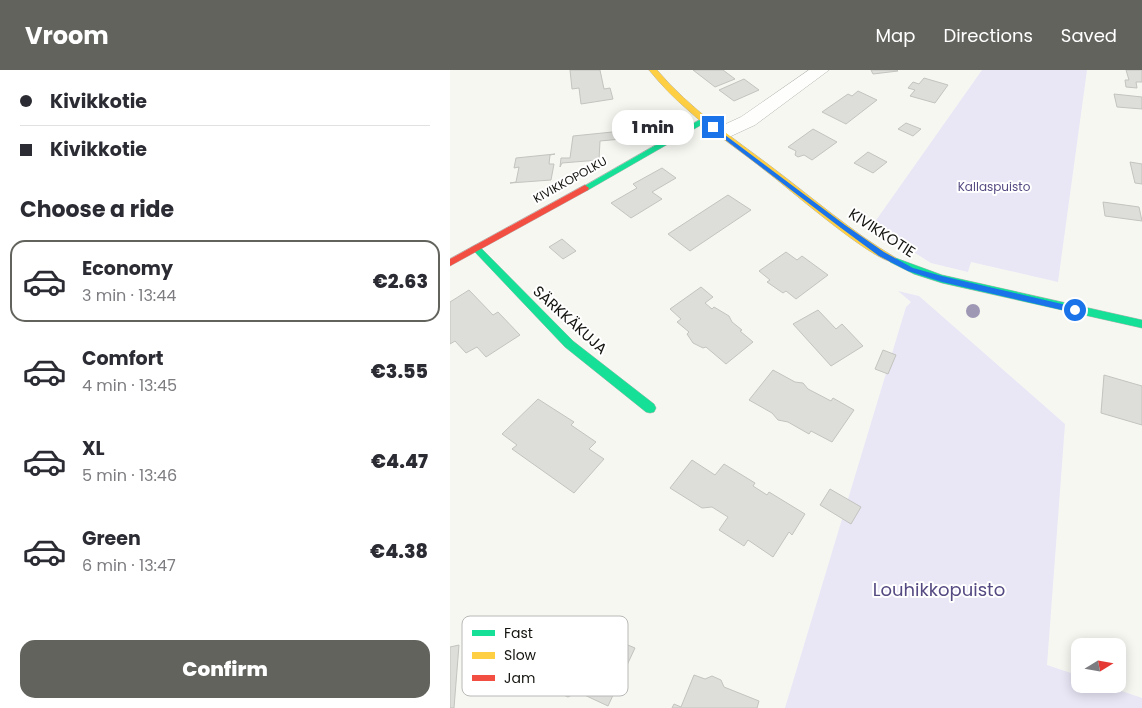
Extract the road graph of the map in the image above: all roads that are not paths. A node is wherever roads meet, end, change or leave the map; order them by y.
1 (653, 70) edge
2 (820, 70) edge
3 (704, 121) junction
4 (722, 134) junction
5 (476, 248) junction
6 (450, 263) edge
7 (1142, 324) edge
8 (650, 408) dead end

1 - 3 street, KIVIKKOTIE
2 - 4 street
3 - 4 street, KIVIKKOTIE
3 - 5 street, KIVIKKOPOLKU
4 - 7 street, KIVIKKOTIE
5 - 6 street, KIVIKKOPOLKU
5 - 8 street, SÄRKKÄKUJA

